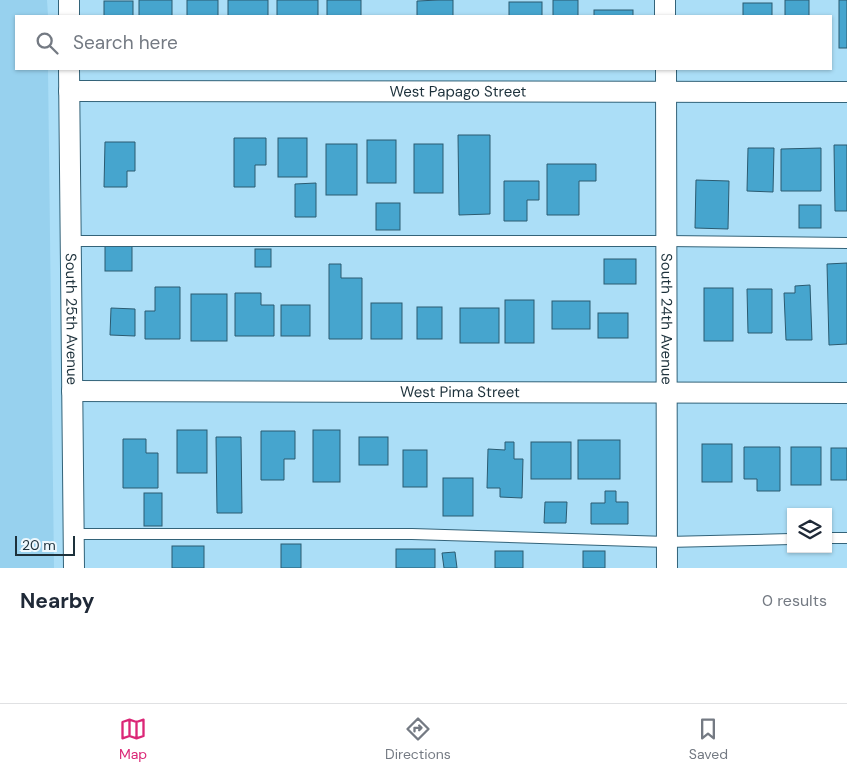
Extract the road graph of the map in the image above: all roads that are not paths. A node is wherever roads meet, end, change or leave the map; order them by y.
1 (69, 0) edge
2 (665, 0) edge
3 (69, 15) edge
4 (665, 15) edge
5 (69, 70) edge
6 (666, 70) edge
7 (69, 91) junction
8 (666, 91) junction
9 (847, 92) edge
10 (71, 241) junction
11 (666, 241) junction
12 (847, 243) edge
13 (72, 391) junction
14 (666, 392) junction
15 (847, 393) edge
16 (74, 534) junction
17 (832, 538) edge
18 (847, 538) edge
19 (787, 539) edge
20 (667, 542) junction
21 (74, 568) edge
22 (667, 568) edge

1 - 3 street
2 - 4 street
5 - 7 street, South 25th Avenue
6 - 8 street, South 24th Avenue
7 - 8 street, West Papago Street
7 - 10 street, South 25th Avenue
8 - 9 street, West Papago Street
8 - 11 street, South 24th Avenue
10 - 11 lane
10 - 13 street, South 25th Avenue
11 - 12 lane
11 - 14 street, South 24th Avenue
13 - 14 street, West Pima Street
13 - 16 street, South 25th Avenue
14 - 15 street, West Pima Street
14 - 20 street, South 24th Avenue
16 - 20 lane
16 - 21 street, South 25th Avenue
17 - 18 lane
19 - 20 lane
20 - 22 street, South 24th Avenue

